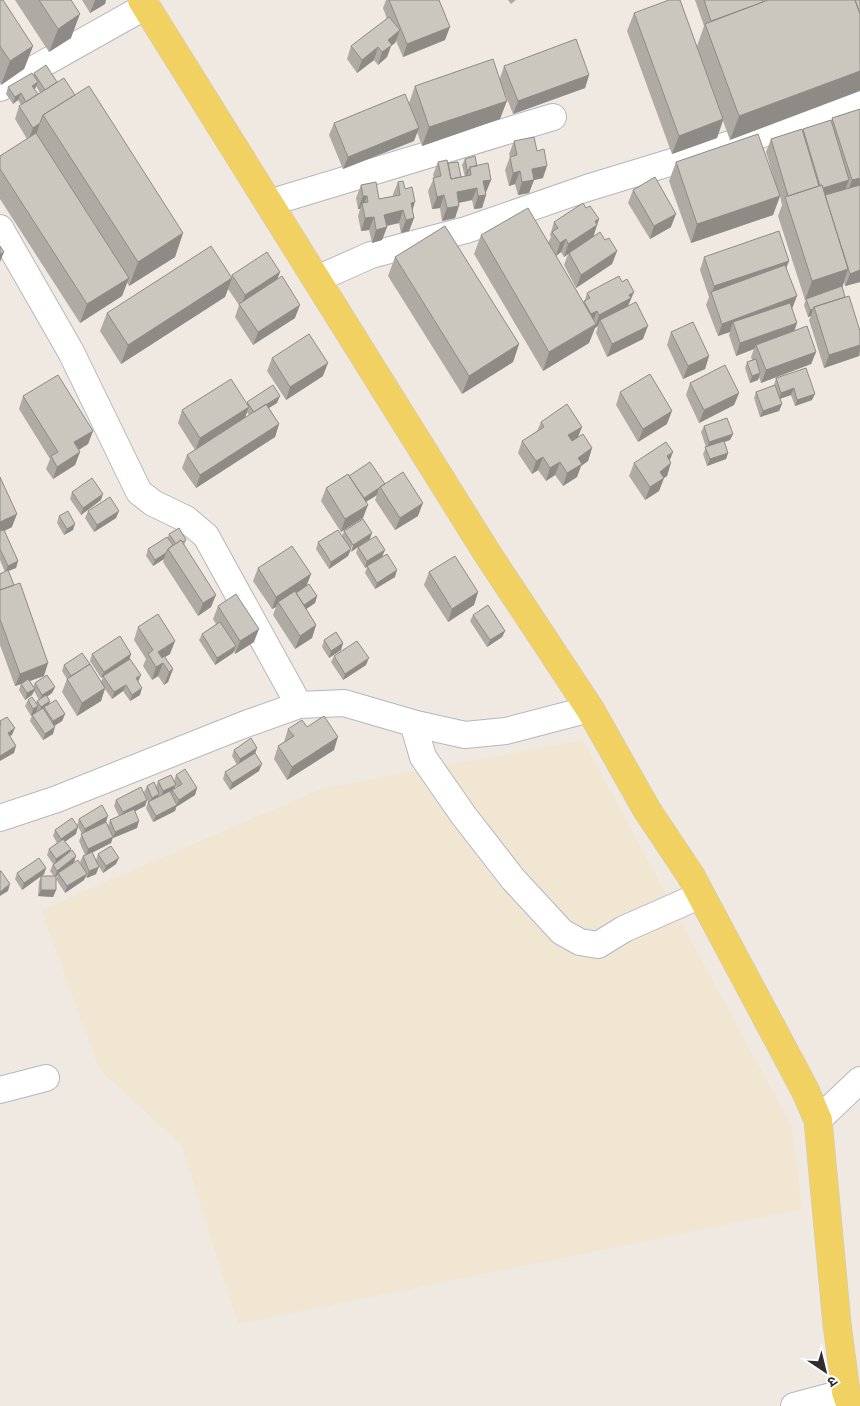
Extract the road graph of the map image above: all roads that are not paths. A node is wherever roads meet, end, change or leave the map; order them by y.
1 (144, 3) edge
2 (0, 88) edge
3 (860, 103) edge
4 (553, 117) dead end
5 (269, 203) junction
6 (0, 228) edge
7 (317, 280) junction
8 (299, 705) junction
9 (590, 708) junction
10 (416, 724) junction
11 (0, 818) edge
12 (701, 895) junction
13 (46, 1078) dead end
14 (860, 1080) edge
15 (0, 1090) edge
16 (818, 1120) junction
17 (848, 1399) edge
18 (794, 1406) edge

1 - 2 street
1 - 5 main road
3 - 7 street
4 - 5 street
5 - 7 main road
6 - 8 street
7 - 9 main road
8 - 10 street
8 - 11 street
9 - 10 street
9 - 12 main road
10 - 12 street
12 - 16 main road
13 - 15 street
14 - 16 street
16 - 17 main road
17 - 18 street

